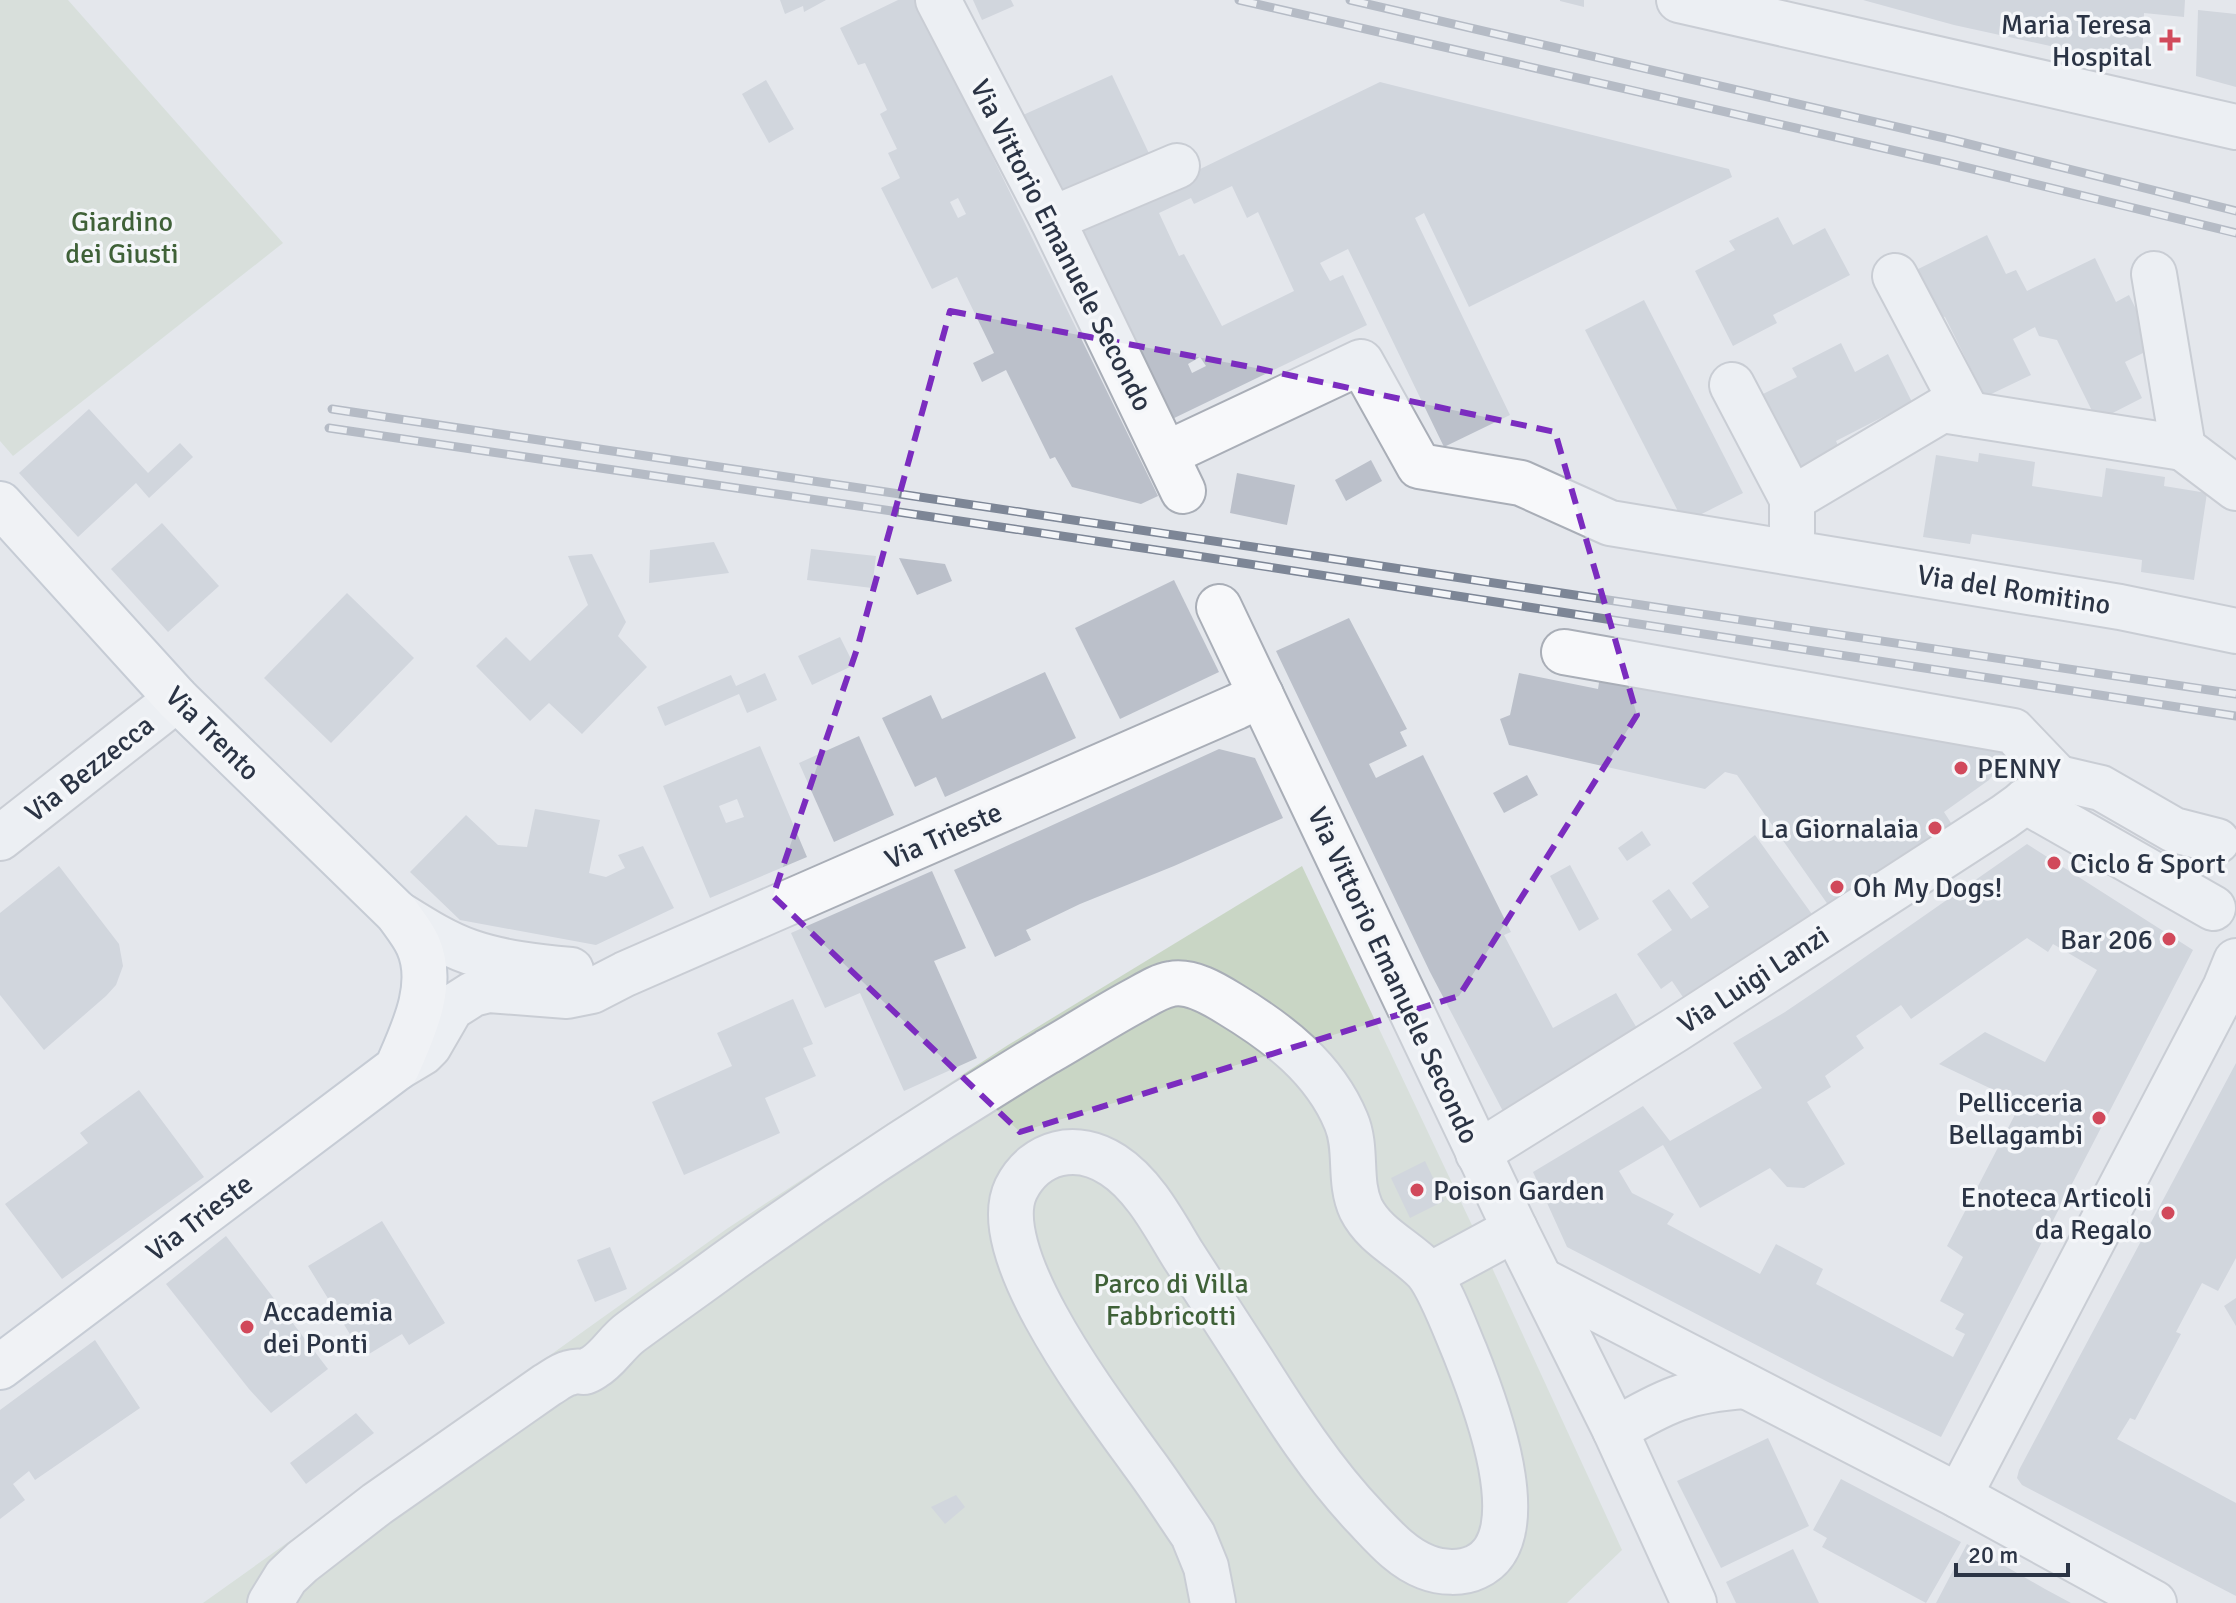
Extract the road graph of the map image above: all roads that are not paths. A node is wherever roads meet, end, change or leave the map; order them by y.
1 (938, 0) edge
2 (1679, 0) edge
3 (2236, 127) edge
4 (1177, 166) dead end
5 (1052, 219) junction
6 (2154, 274) dead end
7 (1895, 276) dead end
8 (1732, 385) dead end
9 (1968, 414) junction
10 (2183, 448) junction
11 (1175, 473) joint
12 (2236, 488) edge
13 (1792, 499) junction
14 (0, 504) edge
15 (1792, 552) junction
16 (1219, 607) dead end
17 (2236, 631) edge
18 (1564, 652) dead end
19 (1261, 695) junction
20 (177, 699) junction
21 (2041, 790) junction
22 (2230, 832) edge
23 (0, 838) edge
24 (397, 913) junction
25 (2225, 916) edge
26 (625, 974) junction
27 (2232, 976) edge
28 (397, 1068) junction
29 (1478, 1153) junction
30 (1515, 1229) junction
31 (1430, 1275) junction
32 (1541, 1280) junction
33 (1668, 1347) junction
34 (0, 1367) edge
35 (1590, 1377) junction
36 (1745, 1386) junction
37 (1615, 1430) junction
38 (1959, 1496) junction
39 (270, 1603) edge
40 (1213, 1603) edge
41 (1694, 1603) edge
42 (2154, 1603) edge

1 - 5 street, Via Vittorio Emanuele Secondo
2 - 3 street
4 - 5 street
5 - 11 street, Via Vittorio Emanuele Secondo
6 - 10 street
7 - 9 street
8 - 13 street
9 - 10 street
9 - 13 street
10 - 12 street
11 - 15 street, Via del Romitino
13 - 15 street
14 - 20 main road, Via Trento
15 - 17 street, Via del Romitino
16 - 19 street, Via Vittorio Emanuele Secondo
18 - 21 street
19 - 26 street, Via Trieste
19 - 29 street, Via Vittorio Emanuele Secondo
20 - 23 street, Via Bezzecca
20 - 24 main road, Via Trento
21 - 22 street
21 - 25 street
21 - 29 street, Via Luigi Lanzi
22 - 25 street
24 - 26 street, Via Trieste
24 - 28 main road, Via Trento
26 - 28 street, Via Trieste
27 - 38 street
28 - 34 main road, Via Trieste
29 - 30 street, Via Vittorio Emanuele Secondo
30 - 31 street
30 - 32 street, Via Vittorio Emanuele Secondo
31 - 39 street
31 - 40 street
32 - 33 street
32 - 35 street, Via Vittorio Emanuele Secondo
33 - 35 street
33 - 36 street
35 - 37 street, Via Vittorio Emanuele Secondo
36 - 37 street
36 - 38 street
37 - 41 street, Via Vittorio Emanuele Secondo
38 - 42 street

